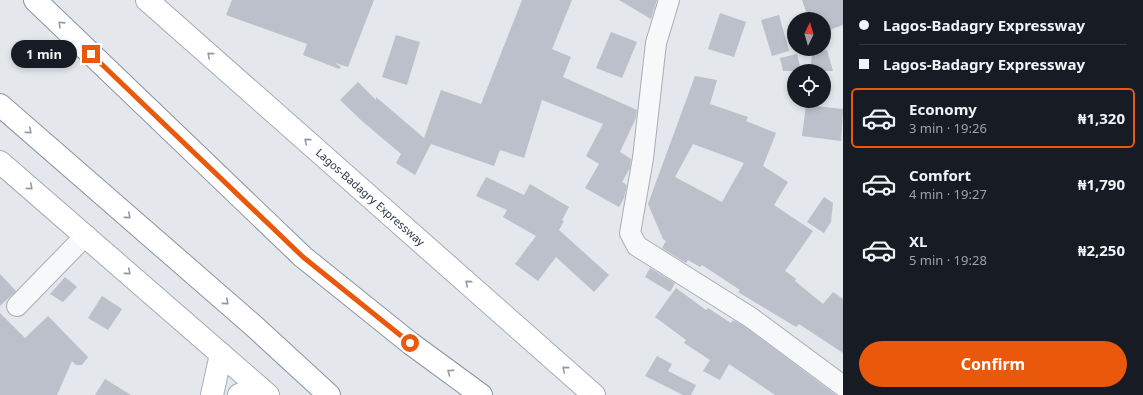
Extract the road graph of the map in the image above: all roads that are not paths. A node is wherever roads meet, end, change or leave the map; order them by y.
1 (35, 0) edge
2 (147, 0) edge
3 (669, 0) edge
4 (0, 105) edge
5 (0, 162) edge
6 (86, 235) junction
7 (17, 306) dead end
8 (221, 354) junction
9 (843, 386) edge
10 (255, 392) edge
11 (212, 395) edge
12 (329, 395) edge
13 (481, 395) edge
14 (594, 395) edge

13 -> 1 main road
14 -> 2 main road, Lagos-Badagry Expressway
3 - 9 street
4 -> 12 main road
5 -> 6 main road
6 - 7 street
6 -> 8 main road
8 - 10 main road
8 - 11 main road

